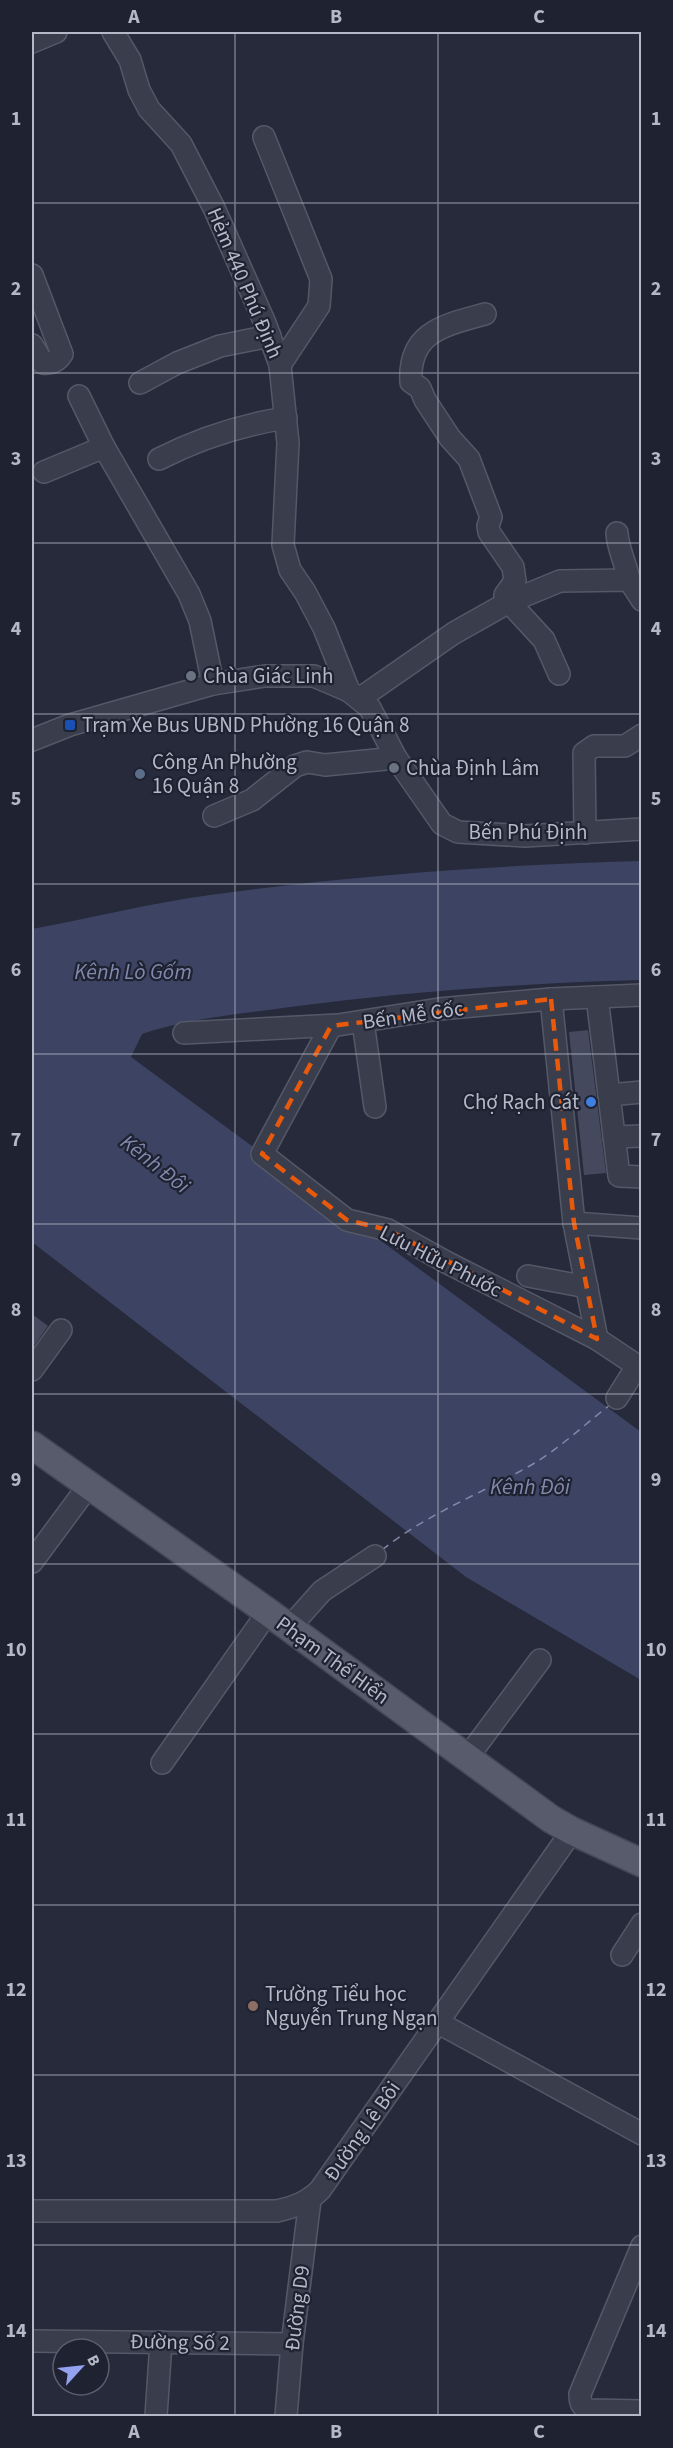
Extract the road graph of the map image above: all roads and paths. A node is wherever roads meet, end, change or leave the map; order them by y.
1 (56, 32) edge
2 (113, 32) edge
3 (32, 42) edge
4 (264, 137) dead end
5 (32, 274) edge
6 (485, 315) dead end
7 (270, 336) junction
8 (32, 345) edge
9 (280, 365) junction
10 (140, 383) dead end
11 (79, 396) dead end
12 (286, 418) junction
13 (104, 447) junction
14 (159, 459) dead end
15 (44, 472) dead end
16 (617, 533) dead end
17 (629, 580) junction
18 (642, 600) edge
19 (509, 602) junction
20 (559, 674) dead end
21 (213, 684) junction
22 (354, 695) junction
23 (642, 735) edge
24 (32, 740) edge
25 (396, 758) junction
26 (214, 816) dead end
27 (642, 830) edge
28 (585, 833) junction
29 (642, 995) edge
30 (597, 997) junction
31 (551, 999) junction
32 (363, 1022) junction
33 (331, 1026) junction
34 (184, 1033) dead end
35 (642, 1092) edge
36 (609, 1095) junction
37 (375, 1107) dead end
38 (642, 1136) edge
39 (614, 1137) junction
40 (642, 1177) edge
41 (574, 1223) junction
42 (642, 1228) edge
43 (528, 1276) dead end
44 (587, 1287) junction
45 (61, 1330) dead end
46 (597, 1339) junction
47 (639, 1368) edge
48 (32, 1370) edge
49 (617, 1398) dead end
50 (32, 1445) edge
51 (89, 1485) junction
52 (375, 1556) dead end
53 (32, 1562) edge
54 (278, 1620) junction
55 (540, 1660) dead end
56 (467, 1758) junction
57 (162, 1762) dead end
58 (572, 1831) junction
59 (642, 1863) edge
60 (642, 1924) edge
61 (622, 1955) dead end
62 (437, 2022) junction
63 (642, 2134) edge
64 (310, 2200) junction
65 (32, 2211) edge
66 (642, 2246) edge
67 (32, 2341) edge
68 (161, 2342) junction
69 (292, 2343) junction
70 (642, 2411) edge
71 (156, 2416) edge
72 (286, 2416) edge

1 - 3 street
2 - 7 street, Hẻm 440 Phú Định
4 - 9 street
5 - 8 street
6 - 19 street
7 - 9 street, Hẻm 440 Phú Định
7 - 10 street
9 - 12 street, Hẻm 440 Phú Định
11 - 13 street
12 - 14 street
12 - 22 street, Hẻm 440 Phú Định
13 - 15 street
13 - 21 street
16 - 17 street
17 - 18 street
17 - 19 street
19 - 20 street
19 - 22 street
21 - 22 street, Bến Phú Định
21 - 24 street, Bến Phú Định
22 - 25 street, Bến Phú Định
23 - 28 street
25 - 26 street
25 - 28 street, Bến Phú Định
27 - 28 street, Bến Phú Định
29 - 30 street, Bến Mễ Cốc
30 - 31 street, Bến Mễ Cốc
30 - 36 street
31 - 32 street, Bến Mễ Cốc
31 - 41 street
32 - 33 street, Bến Mễ Cốc
32 - 37 street
33 - 34 street, Bến Mễ Cốc
33 - 46 street, Lưu Hữu Phước
35 - 36 street
36 - 39 street
38 - 39 street
39 - 40 street
41 - 42 street
41 - 44 street
43 - 44 street
44 - 46 street
45 - 48 street
46 - 47 street, Lưu Hữu Phước
47 - 49 street
50 - 51 main road, Phạm Thế Hiển
51 - 53 street
51 - 54 main road, Phạm Thế Hiển
52 - 54 street
54 - 56 main road, Phạm Thế Hiển
54 - 57 street
55 - 56 street
56 - 58 main road, Phạm Thế Hiển
58 - 59 main road, Phạm Thế Hiển
58 - 62 street, Đường Lê Bôi
60 - 61 street
62 - 63 street
62 - 64 street, Đường Lê Bôi
64 - 65 street, Đường Lê Bôi
64 - 69 street, Đường D9
66 - 70 street
67 - 68 street, Đường Số 2
68 - 69 street, Đường Số 2
68 - 71 street
69 - 72 street, Đường D9

